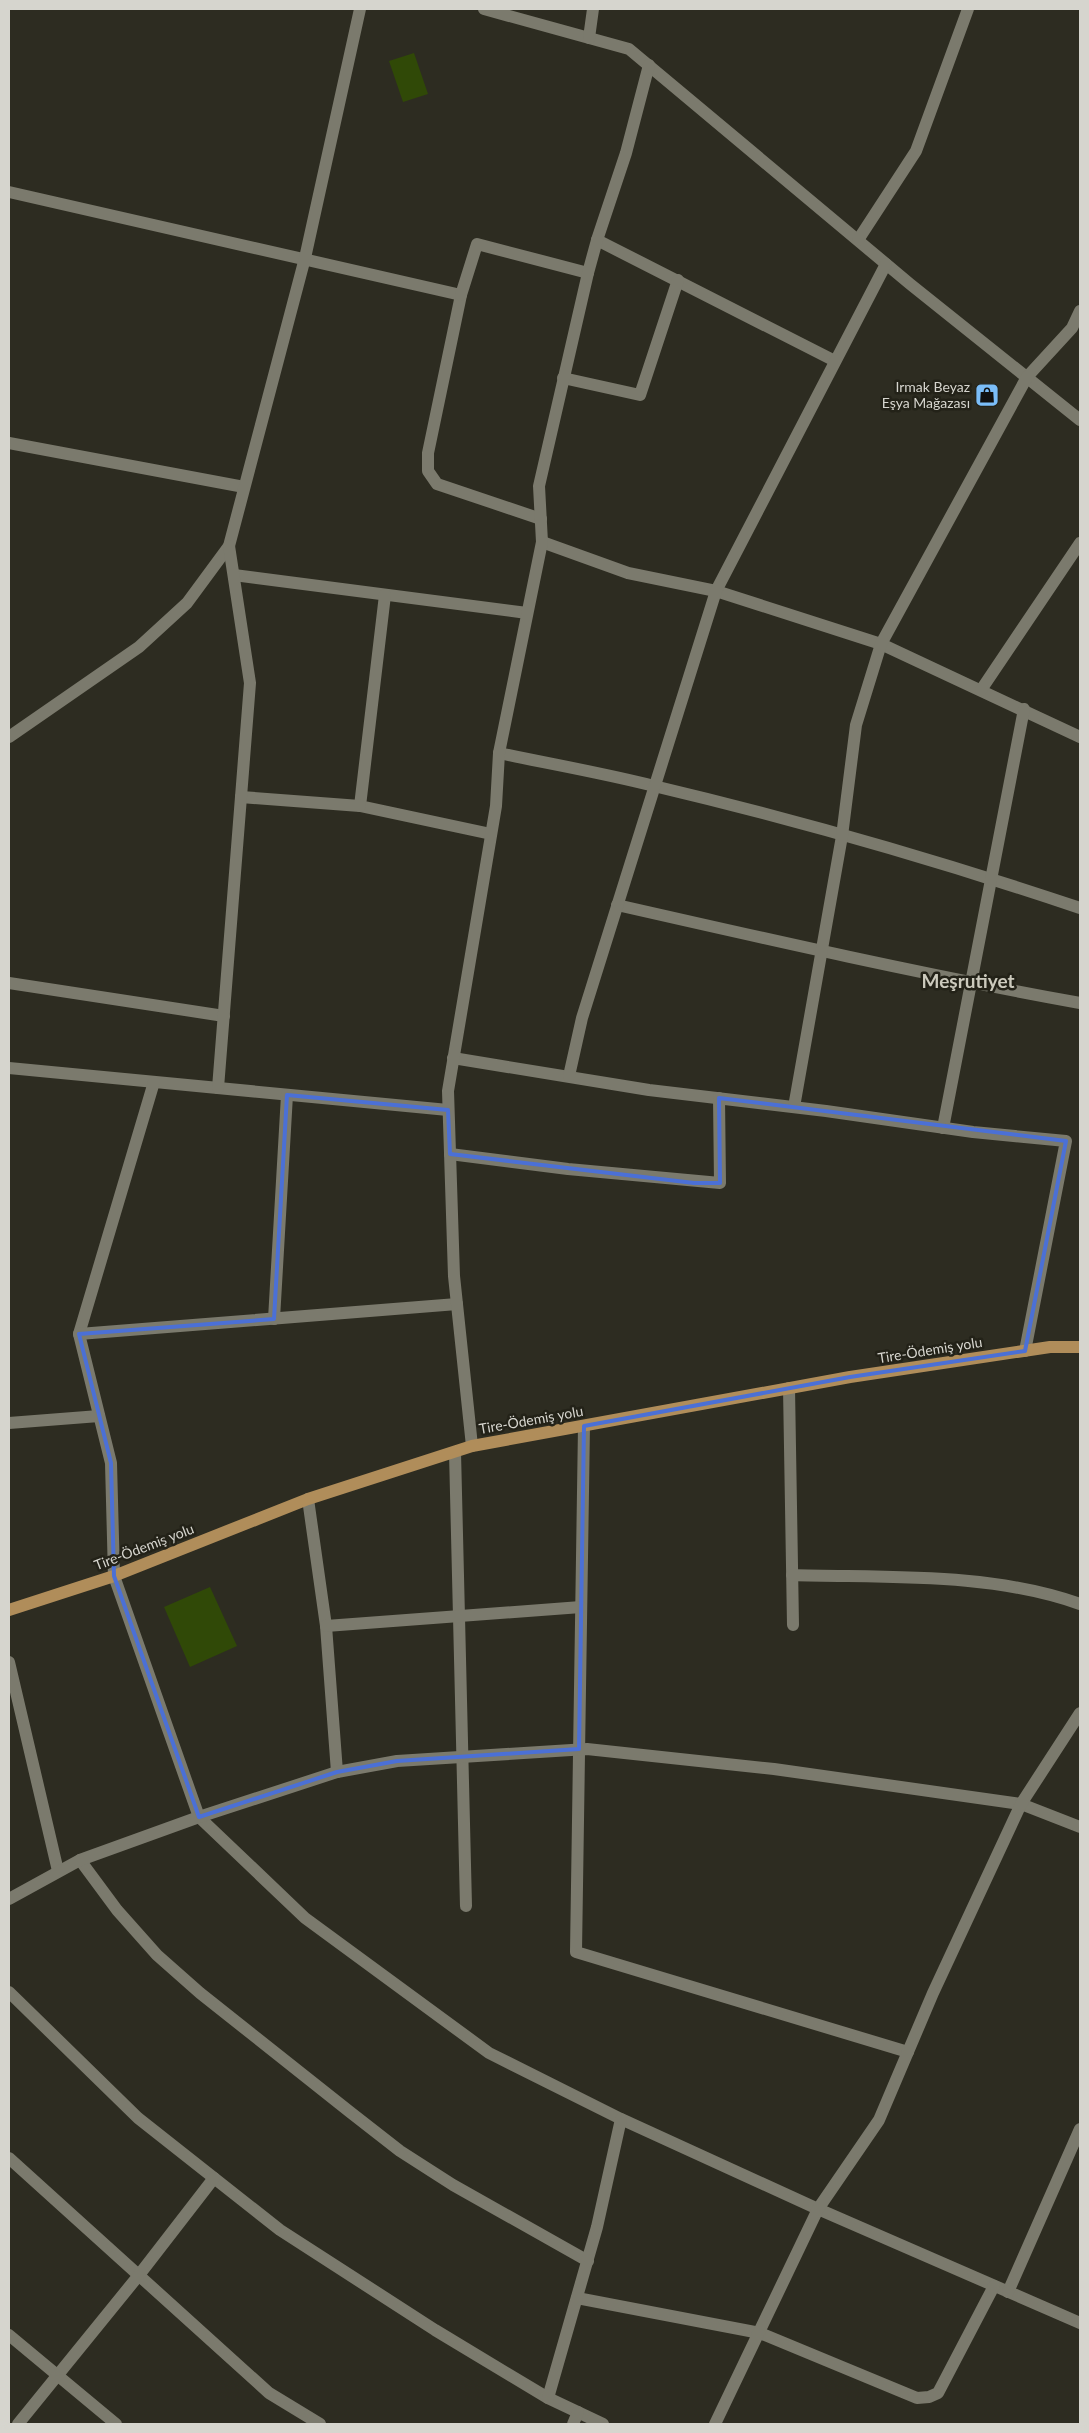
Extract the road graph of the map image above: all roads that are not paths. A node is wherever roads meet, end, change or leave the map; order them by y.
1 (360, 9) edge
2 (484, 9) edge
3 (593, 9) edge
4 (968, 9) edge
5 (589, 38) junction
6 (649, 65) junction
7 (9, 192) edge
8 (597, 240) junction
9 (858, 240) junction
10 (305, 258) junction
11 (886, 264) junction
12 (588, 273) junction
13 (678, 280) junction
14 (461, 295) junction
15 (1080, 311) edge
16 (835, 361) junction
17 (1026, 377) junction
18 (563, 378) junction
19 (1080, 420) edge
20 (9, 443) edge
21 (244, 487) junction
22 (540, 520) junction
23 (542, 542) junction
24 (1080, 543) edge
25 (229, 546) junction
26 (234, 575) junction
27 (716, 591) junction
28 (385, 595) junction
29 (527, 613) junction
30 (881, 644) junction
31 (981, 690) junction
32 (1024, 709) junction
33 (9, 737) edge
34 (1080, 737) edge
35 (499, 753) junction
36 (654, 786) junction
37 (241, 797) junction
38 (360, 806) junction
39 (491, 834) junction
40 (842, 836) junction
41 (992, 878) junction
42 (617, 905) junction
43 (1080, 908) edge
44 (821, 952) junction
45 (9, 983) edge
46 (972, 984) junction
47 (1080, 1003) edge
48 (224, 1016) junction
49 (453, 1058) junction
50 (9, 1068) edge
51 (569, 1076) junction
52 (154, 1082) junction
53 (218, 1088) junction
54 (287, 1095) junction
55 (719, 1098) junction
56 (794, 1107) junction
57 (448, 1110) junction
58 (943, 1128) junction
59 (450, 1154) junction
60 (457, 1304) junction
61 (274, 1319) junction
62 (79, 1334) junction
63 (1080, 1347) edge
64 (1025, 1351) junction
65 (789, 1388) junction
66 (99, 1416) junction
67 (9, 1423) edge
68 (584, 1426) junction
69 (472, 1446) junction
70 (455, 1452) junction
71 (308, 1499) junction
72 (792, 1575) junction
73 (114, 1576) junction
74 (1080, 1604) edge
75 (581, 1607) junction
76 (9, 1610) edge
77 (459, 1616) junction
78 (793, 1625) dead end
79 (326, 1626) junction
80 (9, 1662) edge
81 (1080, 1713) edge
82 (579, 1749) junction
83 (462, 1757) junction
84 (337, 1772) junction
85 (1021, 1804) junction
86 (199, 1817) junction
87 (1080, 1827) edge
88 (80, 1860) junction
89 (58, 1870) junction
90 (9, 1899) edge
91 (466, 1906) dead end
92 (9, 1992) edge
93 (908, 2052) junction
94 (621, 2119) junction
95 (1080, 2129) edge
96 (9, 2158) edge
97 (214, 2178) junction
98 (818, 2209) junction
99 (588, 2261) junction
100 (139, 2275) junction
101 (994, 2286) junction
102 (1008, 2292) junction
103 (577, 2298) junction
104 (1080, 2323) edge
105 (760, 2334) junction
106 (9, 2335) edge
107 (58, 2376) junction
108 (548, 2398) junction
109 (578, 2412) junction
110 (18, 2424) edge
111 (116, 2424) edge
112 (320, 2424) edge
113 (573, 2424) edge
114 (603, 2424) edge
115 (715, 2424) edge

1 - 10 street
2 - 5 street
3 - 5 street
4 - 9 street
5 - 6 street
6 - 8 street
6 - 9 street
7 - 10 street
8 - 12 street
8 - 13 street
9 - 11 street
10 - 14 street
10 - 21 street
11 - 16 street
11 - 17 street
12 - 14 street
12 - 18 street
13 - 16 street
13 - 18 street
14 - 22 street
15 - 17 street
16 - 27 street
17 - 19 street
17 - 30 street
18 - 22 street
20 - 21 street
21 - 25 street
22 - 23 street
23 - 27 street
23 - 29 street
24 - 31 street
25 - 26 street
25 - 33 street
26 - 28 street
26 - 37 street
27 - 30 street
27 - 36 street
28 - 29 street
28 - 38 street
29 - 35 street
30 - 31 street
30 - 40 street
31 - 32 street
32 - 34 street
32 - 41 street
35 - 36 street
35 - 39 street
36 - 40 street
36 - 42 street
37 - 38 street
37 - 48 street
38 - 39 street
39 - 49 street
40 - 41 street
40 - 44 street
41 - 43 street
41 - 46 street
42 - 44 street
42 - 51 street
44 - 46 street
44 - 56 street
45 - 48 street
46 - 47 street
46 - 58 street
48 - 53 street
49 - 51 street
49 - 57 street
50 - 52 street
51 - 55 street
52 - 53 street
52 - 62 street
53 - 54 street
54 - 57 street
54 - 61 street
55 - 56 street
55 - 59 street
56 - 58 street
57 - 59 street
58 - 64 street
59 - 60 street
60 - 61 street
60 - 69 street
61 - 62 street
62 - 66 street
63 - 64 main road, Tire-Ödemiş yolu
64 - 65 main road, Tire-Ödemiş yolu
65 - 68 main road, Tire-Ödemiş yolu
65 - 72 street
66 - 67 street
66 - 73 street
68 - 69 main road, Tire-Ödemiş yolu
68 - 75 street
69 - 70 main road, Tire-Ödemiş yolu
70 - 71 main road, Tire-Ödemiş yolu
70 - 77 street
71 - 73 main road, Tire-Ödemiş yolu
71 - 79 street
72 - 74 street
72 - 78 street
73 - 76 main road, Tire-Ödemiş yolu
73 - 86 street
75 - 77 street
75 - 82 street
77 - 79 street
77 - 83 street
79 - 84 street
80 - 89 street
81 - 85 street
82 - 83 street
82 - 85 street
82 - 93 street
83 - 84 street
83 - 91 street
84 - 86 street
85 - 87 street
85 - 93 street
86 - 88 street
86 - 94 street
88 - 89 street
88 - 99 street
89 - 90 street
92 - 97 street
93 - 98 street
94 - 98 street
94 - 99 street
95 - 102 street
96 - 100 street
97 - 100 street
97 - 108 street
98 - 101 street
98 - 105 street
99 - 103 street
100 - 107 street
100 - 112 street
101 - 102 street
101 - 105 street
102 - 104 street
103 - 105 street
103 - 108 street
105 - 115 street
106 - 107 street
107 - 110 street
107 - 111 street
108 - 109 street
109 - 113 street
109 - 114 street

